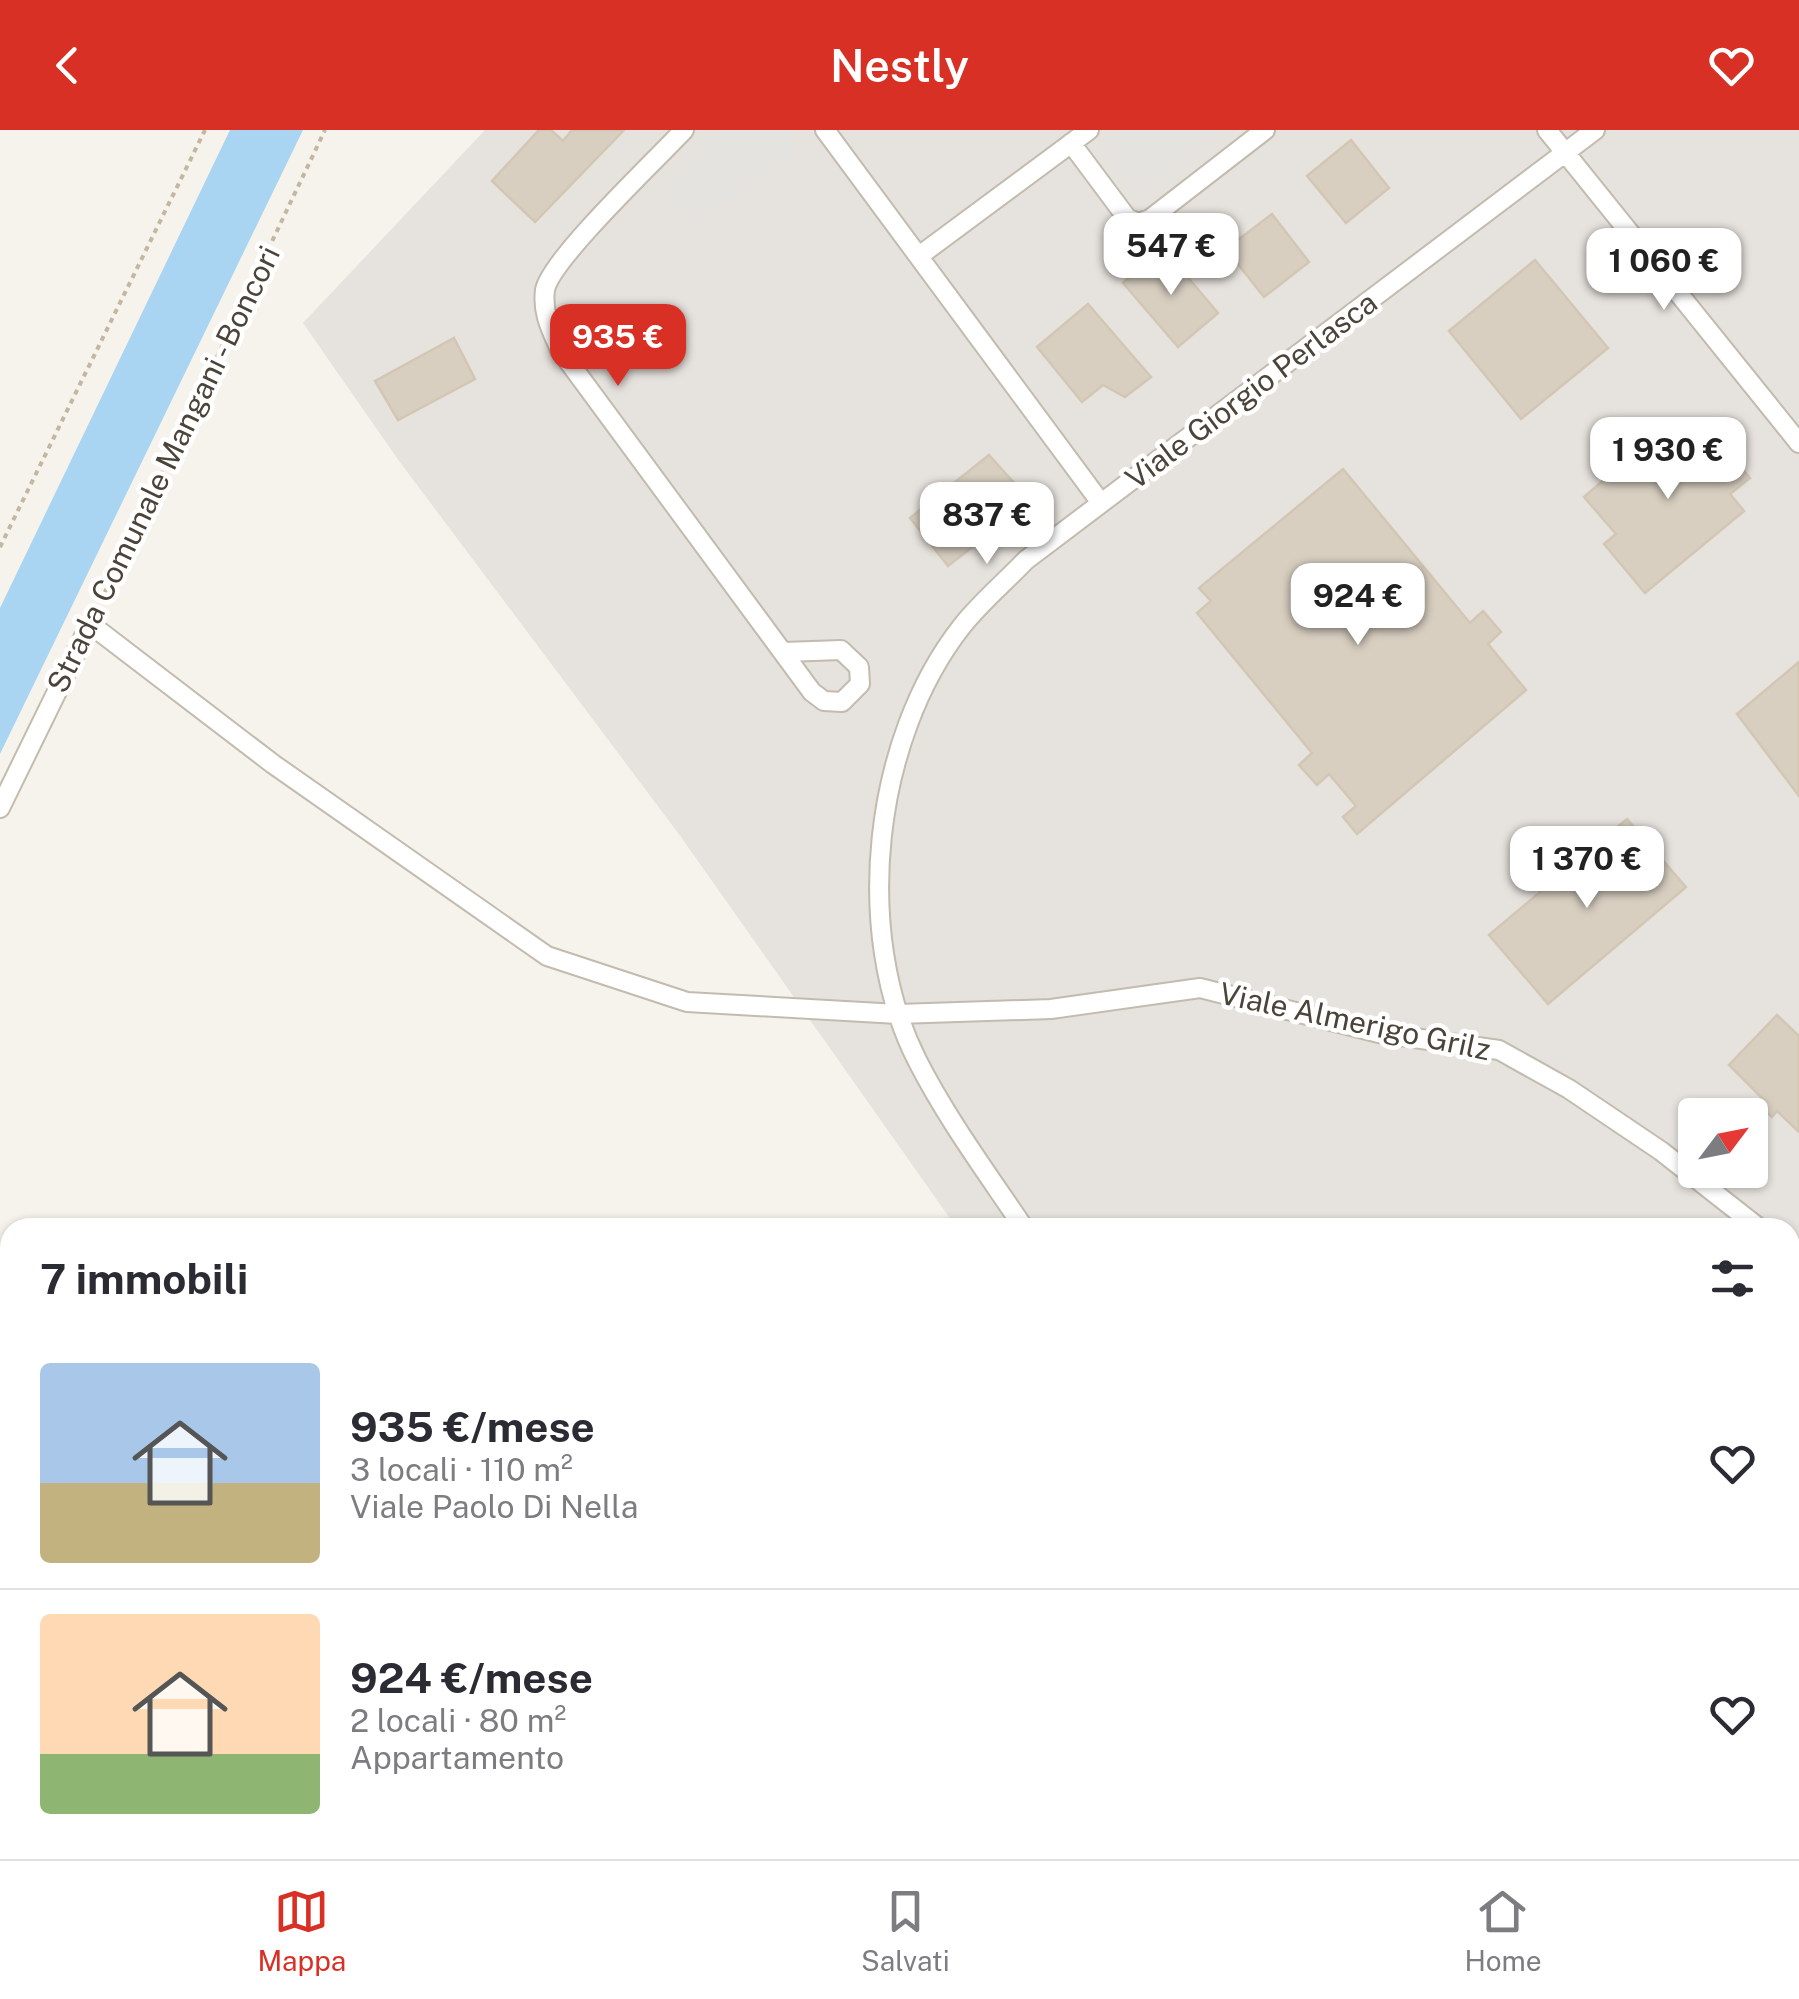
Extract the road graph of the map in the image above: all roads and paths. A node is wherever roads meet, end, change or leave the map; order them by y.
1 (205, 130) edge
2 (325, 130) edge
3 (684, 130) edge
4 (825, 130) edge
5 (1089, 130) edge
6 (1265, 130) edge
7 (1547, 130) edge
8 (1595, 130) edge
9 (1071, 143) junction
10 (1565, 153) junction
11 (919, 256) junction
12 (1799, 443) edge
13 (1101, 503) junction
14 (0, 547) edge
15 (90, 624) junction
16 (784, 652) dead end
17 (0, 808) edge
18 (898, 1014) junction
19 (1018, 1218) edge
20 (1746, 1218) edge

1 - 14 path
2 - 15 path, Strada Comunale Mangani - Boncori
3 - 16 street
4 - 11 street
5 - 9 street
6 - 9 street
7 - 10 street
8 - 10 street, Viale Giorgio Perlasca
9 - 11 street
10 - 12 street
10 - 13 street, Viale Giorgio Perlasca
11 - 13 street
13 - 18 street, Viale Giorgio Perlasca
15 - 17 street, Strada Comunale Mangani - Boncori
15 - 18 street, Viale Almerigo Grilz
18 - 19 street, Viale Giorgio Perlasca
18 - 20 street, Viale Almerigo Grilz

